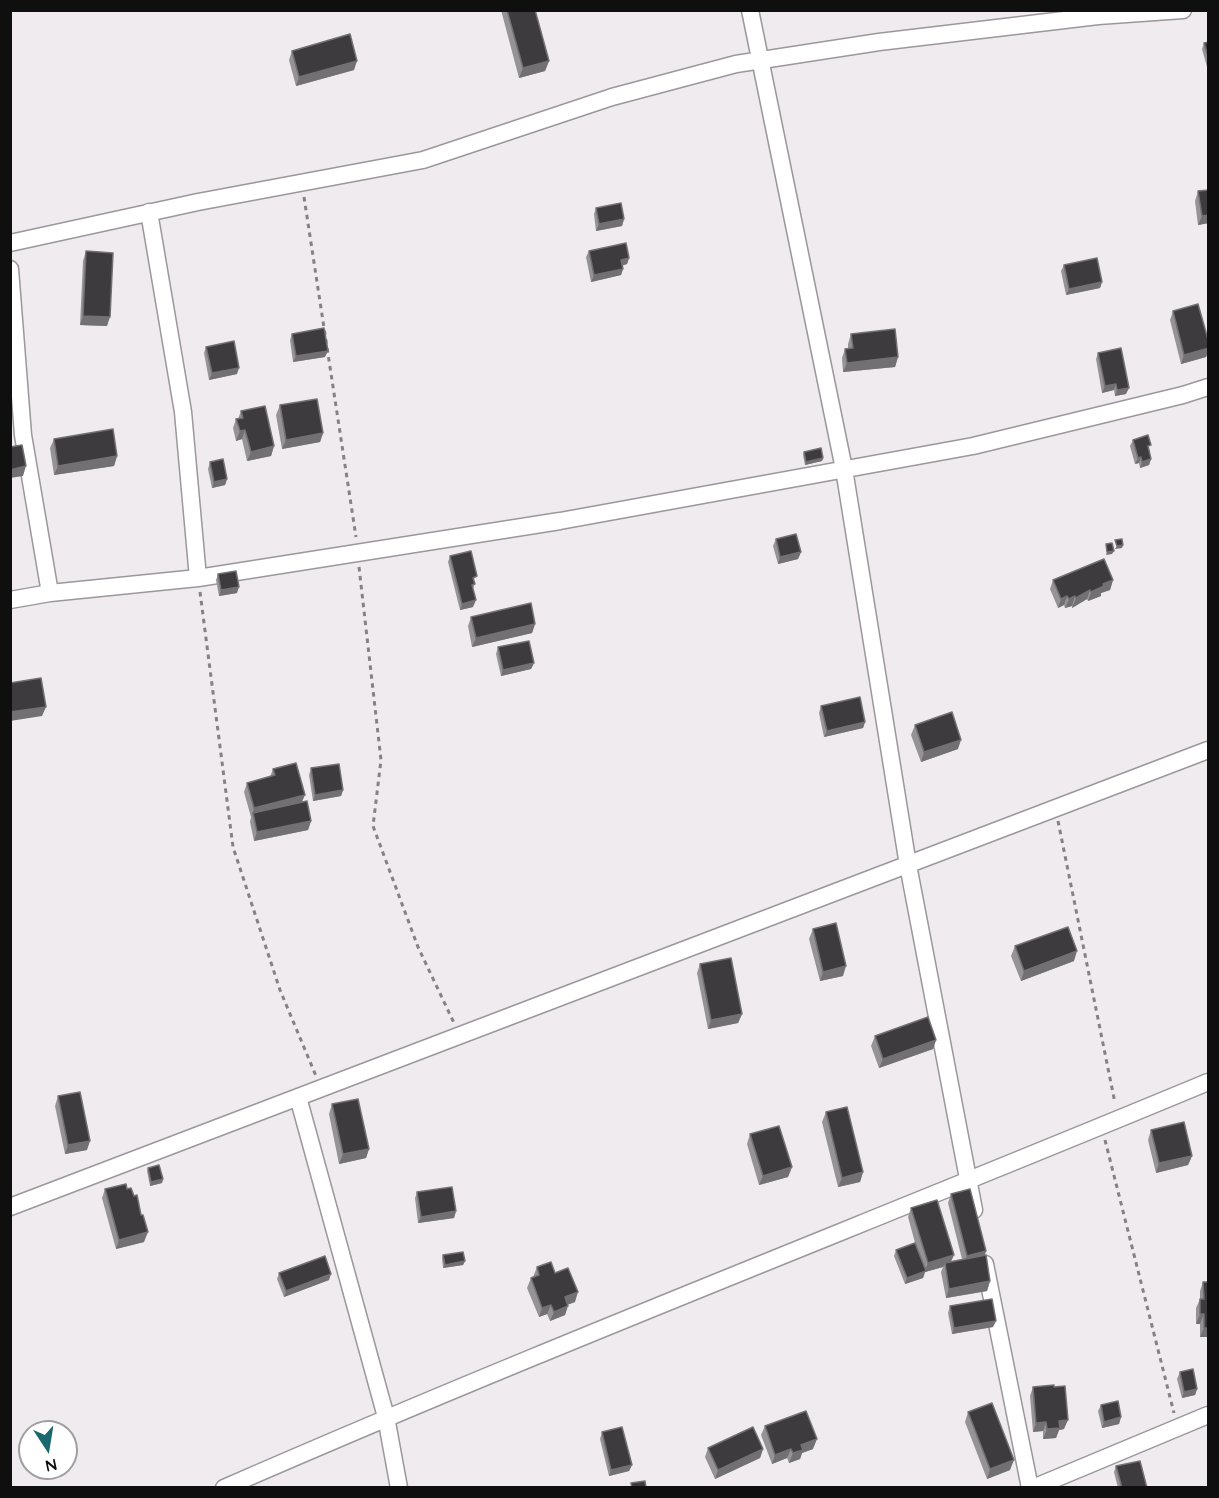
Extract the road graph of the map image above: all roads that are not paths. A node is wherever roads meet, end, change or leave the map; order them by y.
1 (750, 10) edge
2 (1183, 10) edge
3 (761, 60) junction
4 (149, 212) junction
5 (10, 243) edge
6 (10, 269) edge
7 (1209, 387) edge
8 (844, 469) junction
9 (198, 578) junction
10 (50, 593) junction
11 (10, 600) edge
12 (1209, 750) edge
13 (908, 865) junction
14 (1209, 1082) edge
15 (298, 1097) junction
16 (969, 1182) junction
17 (10, 1207) edge
18 (978, 1227) edge
19 (982, 1250) edge
20 (1209, 1415) edge
21 (386, 1417) junction
22 (224, 1488) edge
23 (399, 1488) edge
24 (1031, 1488) edge

1 - 3 street
2 - 3 street
3 - 4 street
3 - 8 street
4 - 5 street
4 - 9 street
6 - 10 street
7 - 8 street
8 - 9 street
8 - 13 street
9 - 10 street
10 - 11 street
12 - 13 street
13 - 15 street
13 - 16 street
14 - 16 street
15 - 17 street
15 - 21 street
16 - 18 street
16 - 21 street
19 - 24 street
20 - 24 street
21 - 22 street
21 - 23 street

